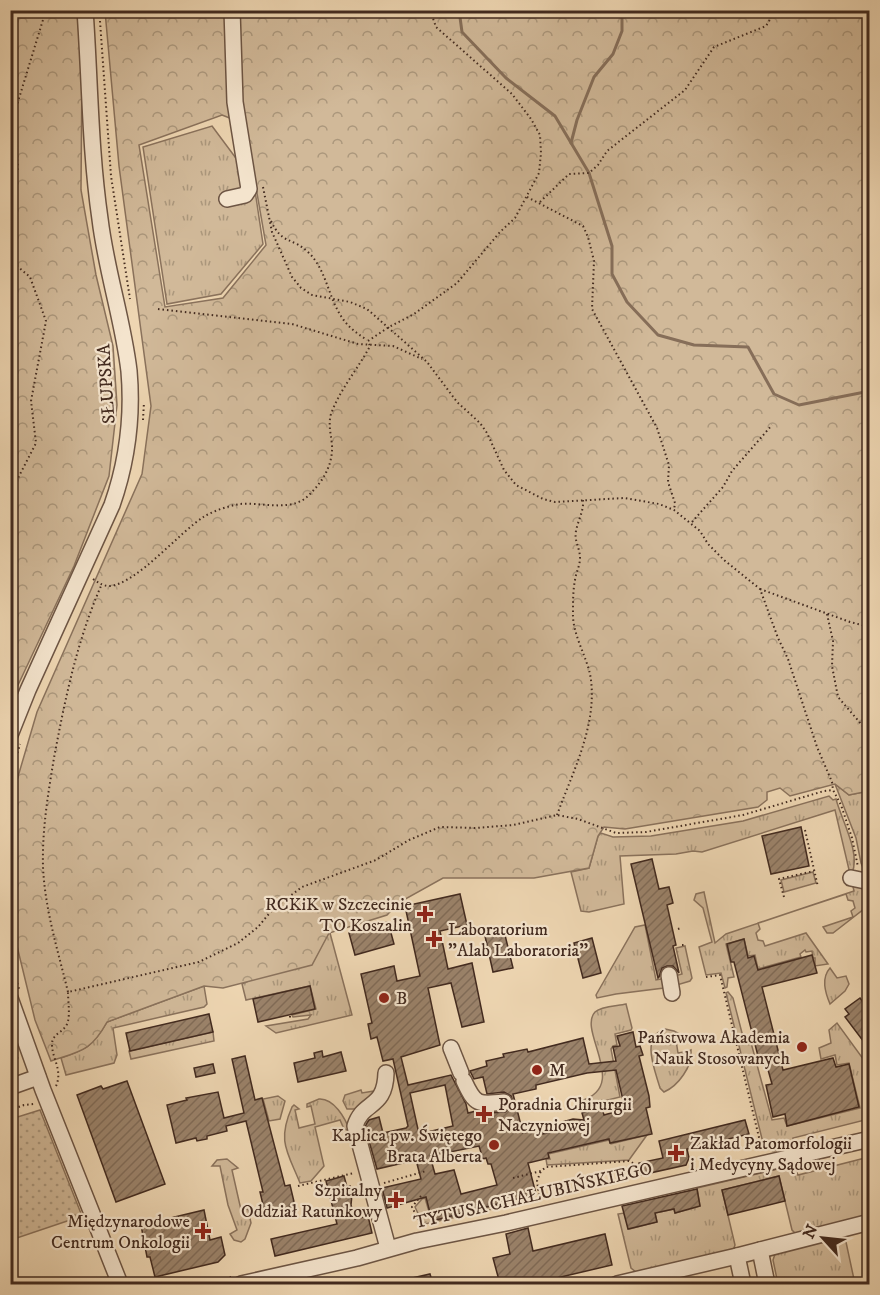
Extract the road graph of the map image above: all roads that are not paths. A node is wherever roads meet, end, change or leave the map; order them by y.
1 (232, 10) edge
2 (92, 11) edge
3 (227, 200) dead end
4 (17, 734) edge
5 (669, 975) dead end
6 (672, 993) dead end
7 (10, 998) edge
8 (451, 1048) dead end
9 (386, 1073) dead end
10 (38, 1077) junction
11 (10, 1088) edge
12 (504, 1102) dead end
13 (870, 1139) edge
14 (870, 1222) edge
15 (388, 1248) junction
16 (760, 1250) junction
17 (737, 1256) junction
18 (120, 1284) edge
19 (241, 1284) edge
20 (618, 1284) edge
21 (743, 1284) edge
22 (766, 1284) edge

1 - 3 street
2 - 4 street, SŁUPSKA
5 - 6 street
7 - 10 street
8 - 12 street
9 - 15 street
10 - 11 street
10 - 18 street
13 - 15 street, TYTUSA CHAŁUBIŃSKIEGO
14 - 16 street
15 - 19 street, TYTUSA CHAŁUBIŃSKIEGO
16 - 17 street
16 - 22 street
17 - 20 street
17 - 21 street

